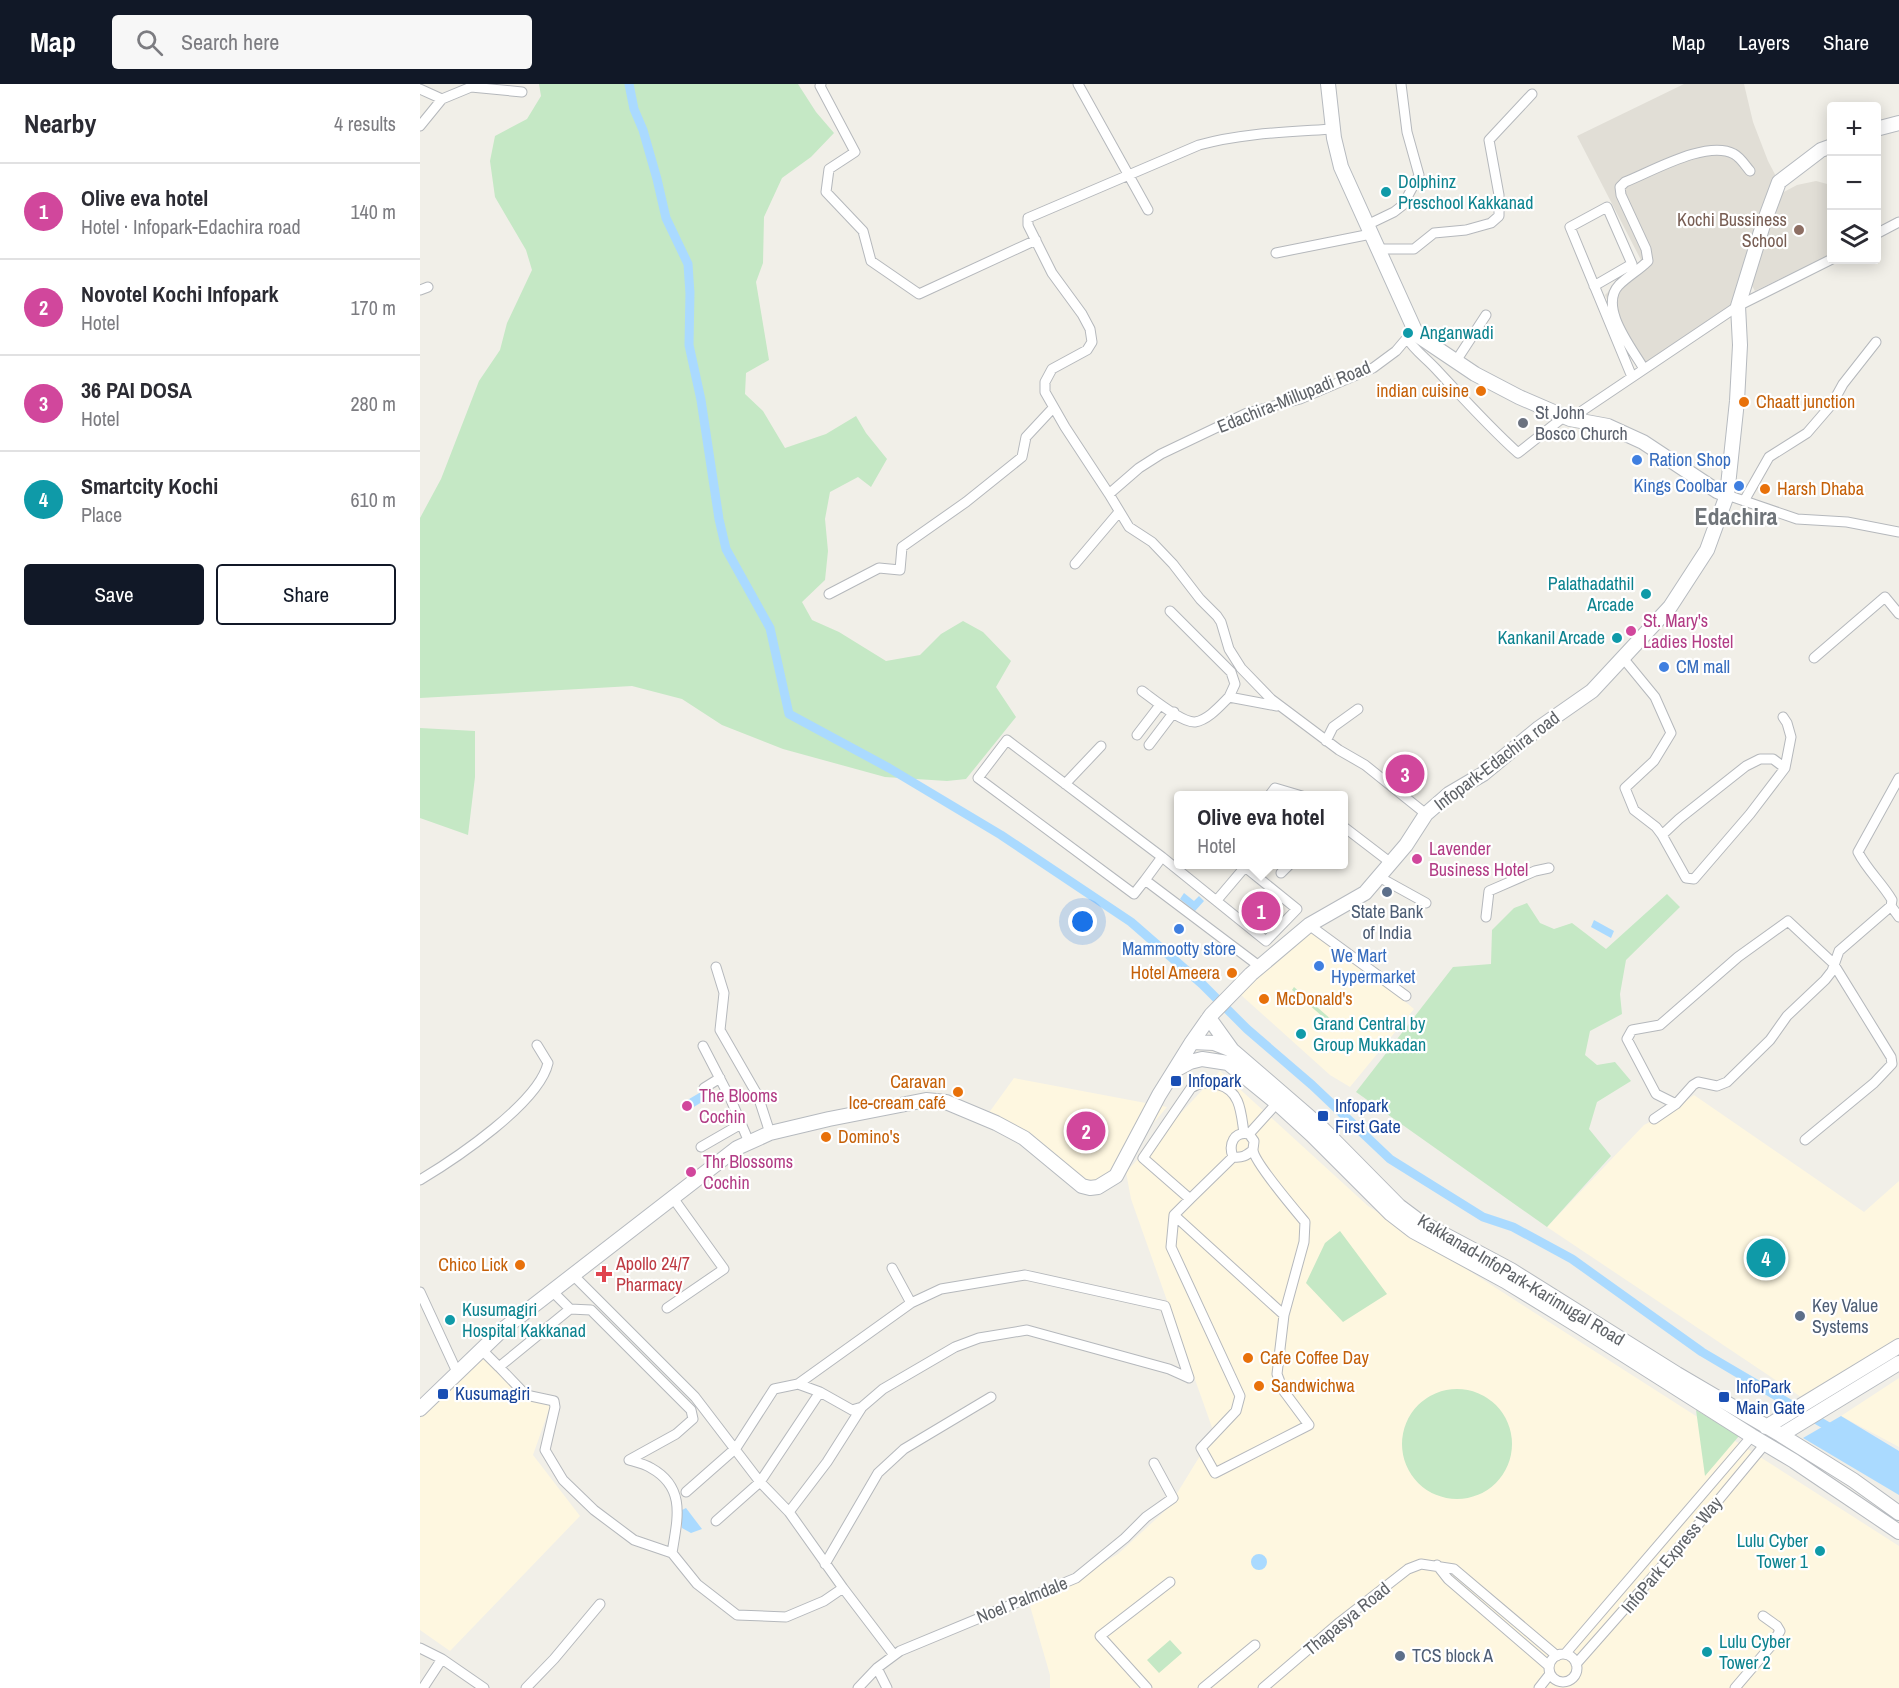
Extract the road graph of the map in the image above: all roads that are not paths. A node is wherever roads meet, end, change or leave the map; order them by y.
1 (821, 84) edge
2 (1078, 84) edge
3 (1328, 84) edge
4 (1401, 84) edge
5 (420, 89) edge
6 (522, 92) dead end
7 (1532, 94) dead end
8 (442, 99) junction
9 (1899, 123) edge
10 (420, 126) edge
11 (1881, 128) edge
12 (1333, 129) junction
13 (1827, 148) edge
14 (1750, 171) dead end
15 (1128, 175) junction
16 (1148, 210) dead end
17 (1899, 222) edge
18 (1369, 230) junction
19 (1881, 231) edge
20 (1036, 240) junction
21 (1378, 249) junction
22 (1276, 253) dead end
23 (1827, 262) edge
24 (1594, 286) junction
25 (1738, 306) junction
26 (1486, 315) dead end
27 (1412, 337) junction
28 (1876, 342) dead end
29 (1456, 361) junction
30 (1644, 369) junction
31 (1632, 377) junction
32 (1053, 408) junction
33 (1567, 417) junction
34 (1109, 494) junction
35 (1727, 495) junction
36 (1744, 501) junction
37 (1119, 512) junction
38 (1899, 532) edge
39 (1075, 564) dead end
40 (829, 594) dead end
41 (1170, 611) dead end
42 (1899, 614) edge
43 (1623, 658) junction
44 (1814, 658) dead end
45 (1142, 691) dead end
46 (1229, 697) junction
47 (1161, 705) junction
48 (1279, 706) junction
49 (1358, 709) dead end
50 (1173, 712) junction
51 (1783, 717) dead end
52 (1137, 735) dead end
53 (1326, 741) junction
54 (1149, 745) dead end
55 (1101, 747) dead end
56 (1785, 768) junction
57 (1899, 778) edge
58 (1065, 784) junction
59 (1272, 791) edge
60 (1287, 791) edge
61 (1426, 814) junction
62 (1348, 830) edge
63 (1662, 835) junction
64 (1162, 857) junction
65 (1391, 863) junction
66 (1174, 866) edge
67 (1549, 868) dead end
68 (1177, 869) edge
69 (1242, 869) edge
70 (1248, 869) edge
71 (1285, 869) edge
72 (1281, 873) dead end
73 (1379, 877) junction
74 (1144, 880) junction
75 (1217, 900) junction
76 (1426, 903) dead end
77 (1891, 906) junction
78 (1899, 916) edge
79 (1486, 917) dead end
80 (1309, 925) junction
81 (1833, 963) junction
82 (1259, 966) junction
83 (716, 967) dead end
84 (1406, 996) dead end
85 (1210, 1016) junction
86 (1192, 1042) junction
87 (537, 1045) dead end
88 (703, 1046) dead end
89 (1232, 1050) junction
90 (1895, 1062) edge
91 (1175, 1070) junction
92 (720, 1078) junction
93 (704, 1088) dead end
94 (1277, 1103) junction
95 (1677, 1104) junction
96 (1654, 1119) dead end
97 (741, 1124) junction
98 (770, 1133) junction
99 (1247, 1133) junction
100 (1805, 1140) dead end
101 (749, 1142) junction
102 (701, 1147) dead end
103 (1252, 1150) junction
104 (1233, 1157) junction
105 (1345, 1161) junction
106 (420, 1180) edge
107 (673, 1198) junction
108 (1190, 1199) junction
109 (1174, 1215) junction
110 (892, 1268) dead end
111 (572, 1274) junction
112 (551, 1290) junction
113 (420, 1292) edge
114 (911, 1303) junction
115 (667, 1308) dead end
116 (570, 1309) junction
117 (1284, 1315) junction
118 (1899, 1346) edge
119 (481, 1349) junction
120 (1899, 1363) edge
121 (499, 1367) junction
122 (457, 1372) junction
123 (1871, 1372) junction
124 (798, 1384) junction
125 (820, 1392) junction
126 (991, 1397) dead end
127 (862, 1407) junction
128 (420, 1409) edge
129 (1766, 1427) junction
130 (1786, 1432) junction
131 (1752, 1436) junction
132 (1765, 1444) junction
133 (736, 1448) junction
134 (1154, 1463) dead end
135 (760, 1482) junction
136 (686, 1492) dead end
137 (789, 1512) junction
138 (1899, 1513) edge
139 (716, 1521) dead end
140 (1899, 1532) edge
141 (672, 1553) junction
142 (825, 1564) junction
143 (1437, 1565) junction
144 (1170, 1582) dead end
145 (843, 1588) junction
146 (600, 1604) dead end
147 (1763, 1616) dead end
148 (1255, 1645) dead end
149 (420, 1648) edge
150 (894, 1655) junction
151 (1561, 1655) junction
152 (442, 1659) junction
153 (1576, 1664) junction
154 (877, 1668) junction
155 (1549, 1670) junction
156 (1559, 1685) edge
157 (423, 1688) edge
158 (484, 1688) edge
159 (526, 1688) edge
160 (858, 1688) edge
161 (887, 1688) edge
162 (1147, 1688) edge
163 (1203, 1688) edge
164 (1263, 1688) edge
165 (1539, 1688) edge
166 (1735, 1688) edge

1 - 20 street
2 - 15 street
3 - 12 main road
4 - 18 street
5 - 8 street
6 - 8 street
7 - 21 street
8 - 10 street
9 - 11 main road
12 - 15 street
12 - 18 main road
13 - 25 main road
14 - 30 street
15 - 16 street
15 - 20 street
17 - 19 street
18 - 21 main road
18 - 22 street
20 - 32 street
21 - 27 main road
23 - 25 street
24 - 24 street
24 - 31 street
25 - 30 street
25 - 35 main road, Infopark-Edachira road
26 - 29 street
27 - 29 main road
27 - 33 street
27 - 34 street, Edachira-Millupadi Road
28 - 36 street
29 - 33 main road
30 - 31 street
31 - 33 street
32 - 34 street
32 - 40 street
33 - 35 main road
34 - 37 street
35 - 36 street
35 - 43 main road, Infopark-Edachira road
36 - 38 street
37 - 39 street
37 - 48 street
41 - 46 street
42 - 44 street
43 - 61 main road, Infopark-Edachira road
43 - 63 street
45 - 47 street
46 - 48 street
46 - 50 street
47 - 50 street
47 - 52 street
48 - 53 street
49 - 53 street
50 - 54 street
51 - 56 street
53 - 61 street
55 - 58 street
56 - 63 street
56 - 63 street
57 - 77 street
58 - 64 street
58 - 74 street
59 - 60 street
61 - 65 main road, Infopark-Edachira road
62 - 65 street
64 - 66 street
64 - 74 street
65 - 73 main road, Infopark-Edachira road
67 - 79 street
68 - 75 street
69 - 75 street
70 - 75 street
71 - 72 street
73 - 76 street
73 - 80 main road, Infopark-Edachira road
74 - 82 street
77 - 78 street
77 - 81 street
80 - 82 main road, Infopark-Edachira road
80 - 84 street
81 - 90 street
81 - 95 street
81 - 95 street
82 - 85 main road, Infopark-Edachira road
83 - 98 street
85 - 86 main road, Infopark-Edachira road
85 - 89 main road
86 - 89 main road, Kakkanad-InfoPark-Karimugal Road
86 - 91 main road
87 - 106 street
88 - 92 street
89 - 105 main road, Kakkanad-InfoPark-Karimugal Road
90 - 100 street
91 - 94 main road, Kakkanad-InfoPark-Karimugal Road
91 - 98 main road
92 - 93 street
92 - 97 street
94 - 99 street
94 - 105 main road, Kakkanad-InfoPark-Karimugal Road
95 - 96 street
97 - 101 street
97 - 102 street
98 - 101 main road
99 - 103 street
99 - 104 street
99 - 108 street
101 - 107 main road
103 - 104 street
103 - 117 street
104 - 108 street
105 - 129 main road, Kakkanad-InfoPark-Karimugal Road
105 - 131 main road, Kakkanad-InfoPark-Karimugal Road
107 - 111 main road
107 - 115 street
108 - 109 street
109 - 117 street
109 - 117 street
110 - 114 street
111 - 112 main road
111 - 133 street
112 - 116 street
112 - 119 main road
113 - 122 street
114 - 124 street
114 - 127 street
116 - 121 street
116 - 141 street
118 - 123 main road
119 - 121 street
119 - 122 main road
120 - 123 main road
121 - 141 street
122 - 128 main road
123 - 129 main road
123 - 130 main road
124 - 125 street
124 - 133 street
125 - 127 street
125 - 135 street
126 - 142 street
127 - 137 street
129 - 130 main road, Kakkanad-InfoPark-Karimugal Road
130 - 138 main road, Kakkanad-InfoPark-Karimugal Road
131 - 132 main road, Kakkanad-InfoPark-Karimugal Road
131 - 151 street, InfoPark Express Way
132 - 140 main road, Kakkanad-InfoPark-Karimugal Road
132 - 153 street, InfoPark Express Way
133 - 135 street
133 - 136 street
134 - 150 street, Noel Palmdale
135 - 137 street
135 - 139 street
137 - 142 street
141 - 145 street
142 - 145 street
143 - 151 street
143 - 155 street
143 - 164 street, Thapasya Road
144 - 162 street
145 - 150 street
146 - 159 street
147 - 166 street
148 - 163 street
149 - 152 street
150 - 154 street, Noel Palmdale
151 - 153 street
151 - 155 street
152 - 157 street
152 - 158 street
153 - 156 street
154 - 160 street, Noel Palmdale
154 - 161 street
155 - 156 street
155 - 165 street

